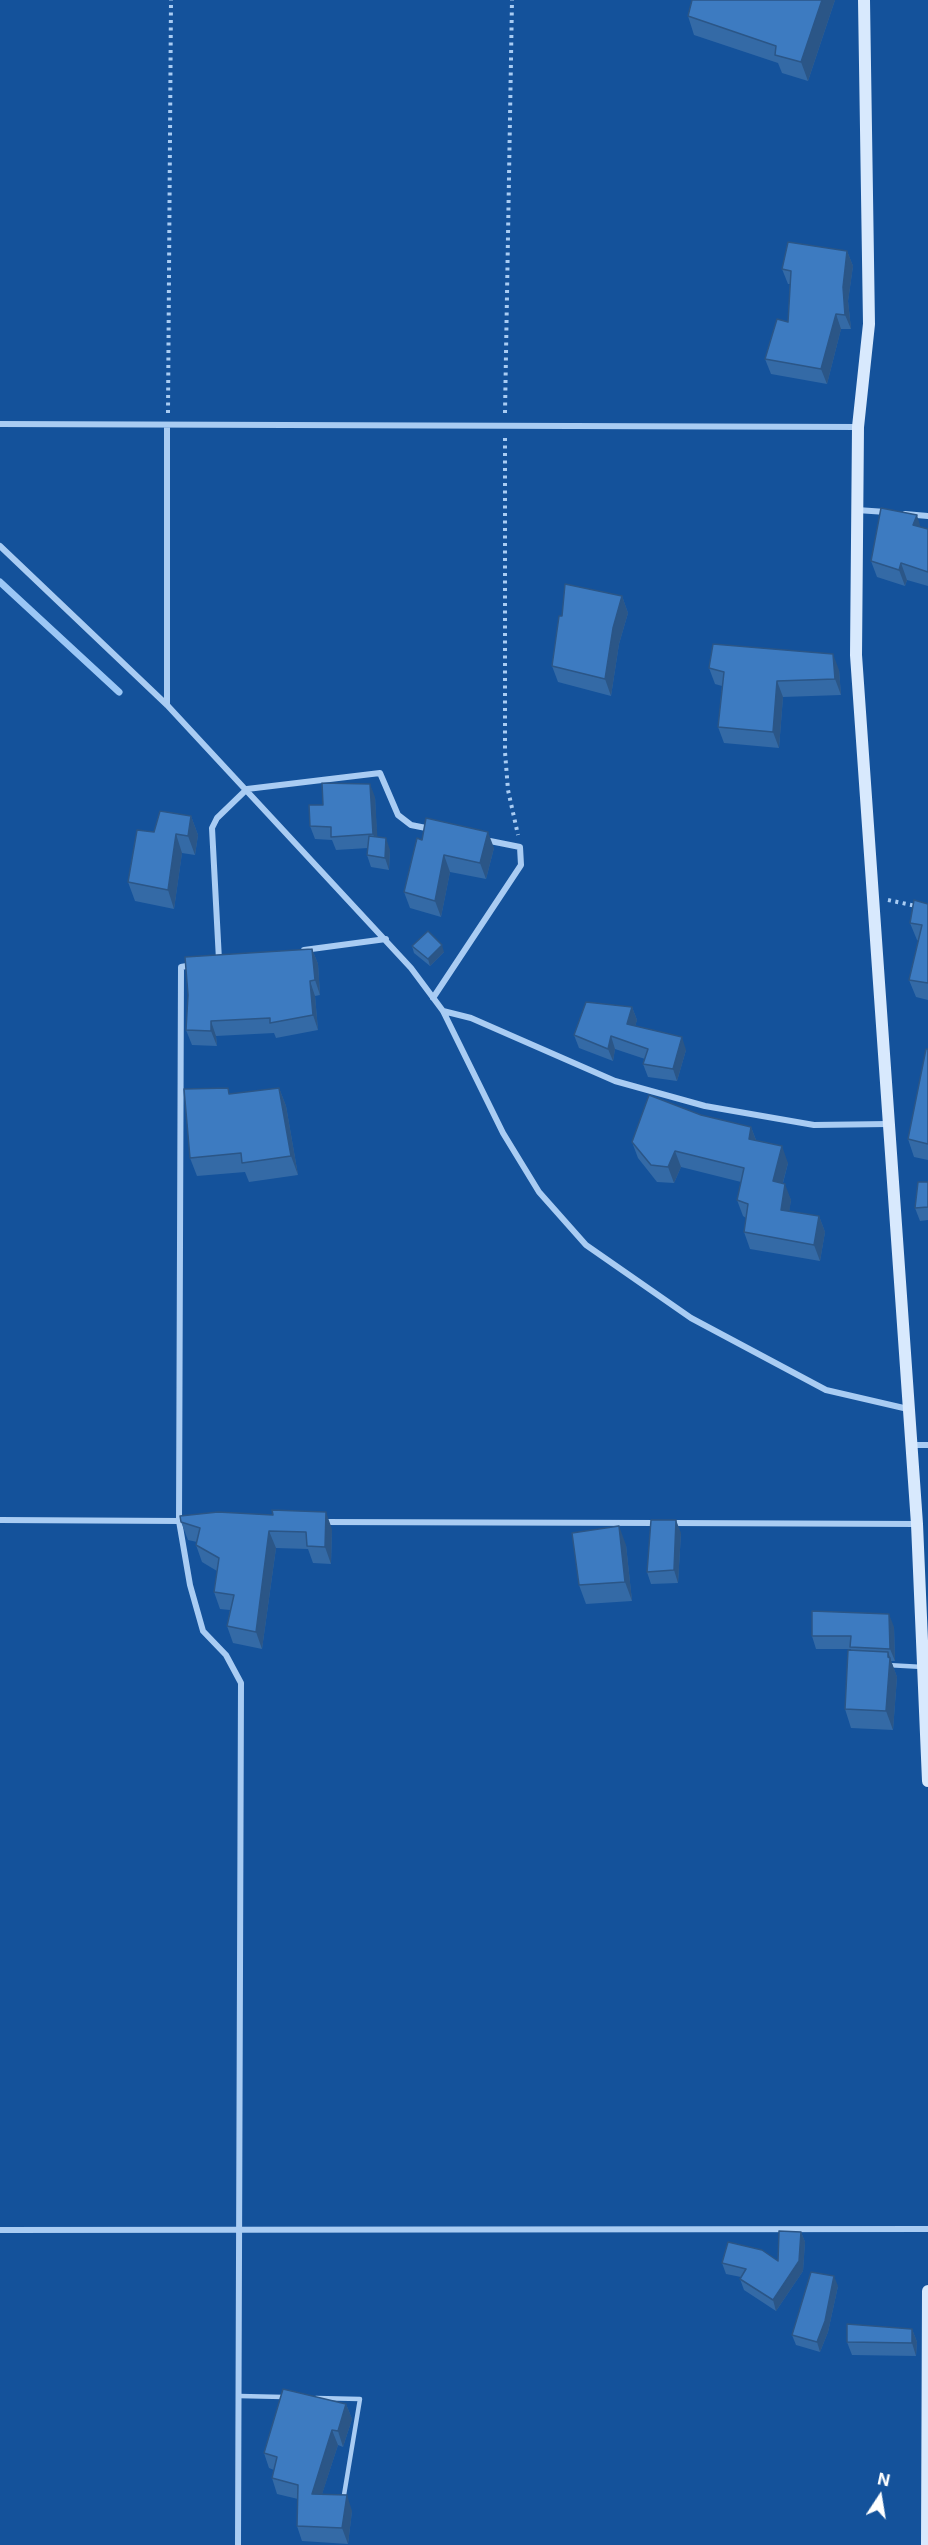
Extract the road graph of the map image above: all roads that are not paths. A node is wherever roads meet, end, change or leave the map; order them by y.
1 (864, 0) edge
2 (0, 424) edge
3 (167, 426) junction
4 (858, 427) junction
5 (857, 510) junction
6 (928, 516) edge
7 (0, 546) edge
8 (167, 705) junction
9 (247, 789) junction
10 (444, 832) edge
11 (477, 838) edge
12 (387, 939) junction
13 (297, 951) edge
14 (230, 959) edge
15 (219, 960) junction
16 (209, 962) edge
17 (200, 964) edge
18 (433, 998) junction
19 (443, 1011) junction
20 (888, 1124) junction
21 (908, 1409) junction
22 (911, 1445) junction
23 (928, 1445) edge
24 (0, 1520) edge
25 (179, 1521) junction
26 (191, 1521) edge
27 (310, 1522) edge
28 (917, 1524) junction
29 (878, 1665) edge
30 (923, 1667) junction
31 (928, 1780) edge
32 (928, 2229) edge
33 (0, 2230) edge
34 (240, 2230) junction
35 (928, 2290) edge
36 (238, 2396) junction
37 (294, 2397) edge
38 (305, 2397) edge
39 (342, 2506) edge
40 (238, 2545) edge
41 (927, 2545) edge

1 - 4 street
2 - 3 street
3 - 4 street
3 - 8 street
4 - 5 street
5 - 6 street
5 - 20 street
7 - 8 street
8 - 9 street
9 - 10 street
9 - 12 street
9 - 15 street
11 - 18 street
12 - 13 street
12 - 18 street
14 - 15 street
15 - 16 street
17 - 25 street
18 - 19 street
19 - 20 street
19 - 21 street
20 - 21 street
21 - 22 street
22 - 23 street
22 - 28 street
24 - 25 street
25 - 26 street
25 - 34 street
27 - 28 street
28 - 30 street
29 - 30 lane
30 - 31 street
32 - 34 street
33 - 34 street
34 - 36 street
35 - 41 street
36 - 37 lane
36 - 40 street
38 - 39 lane

